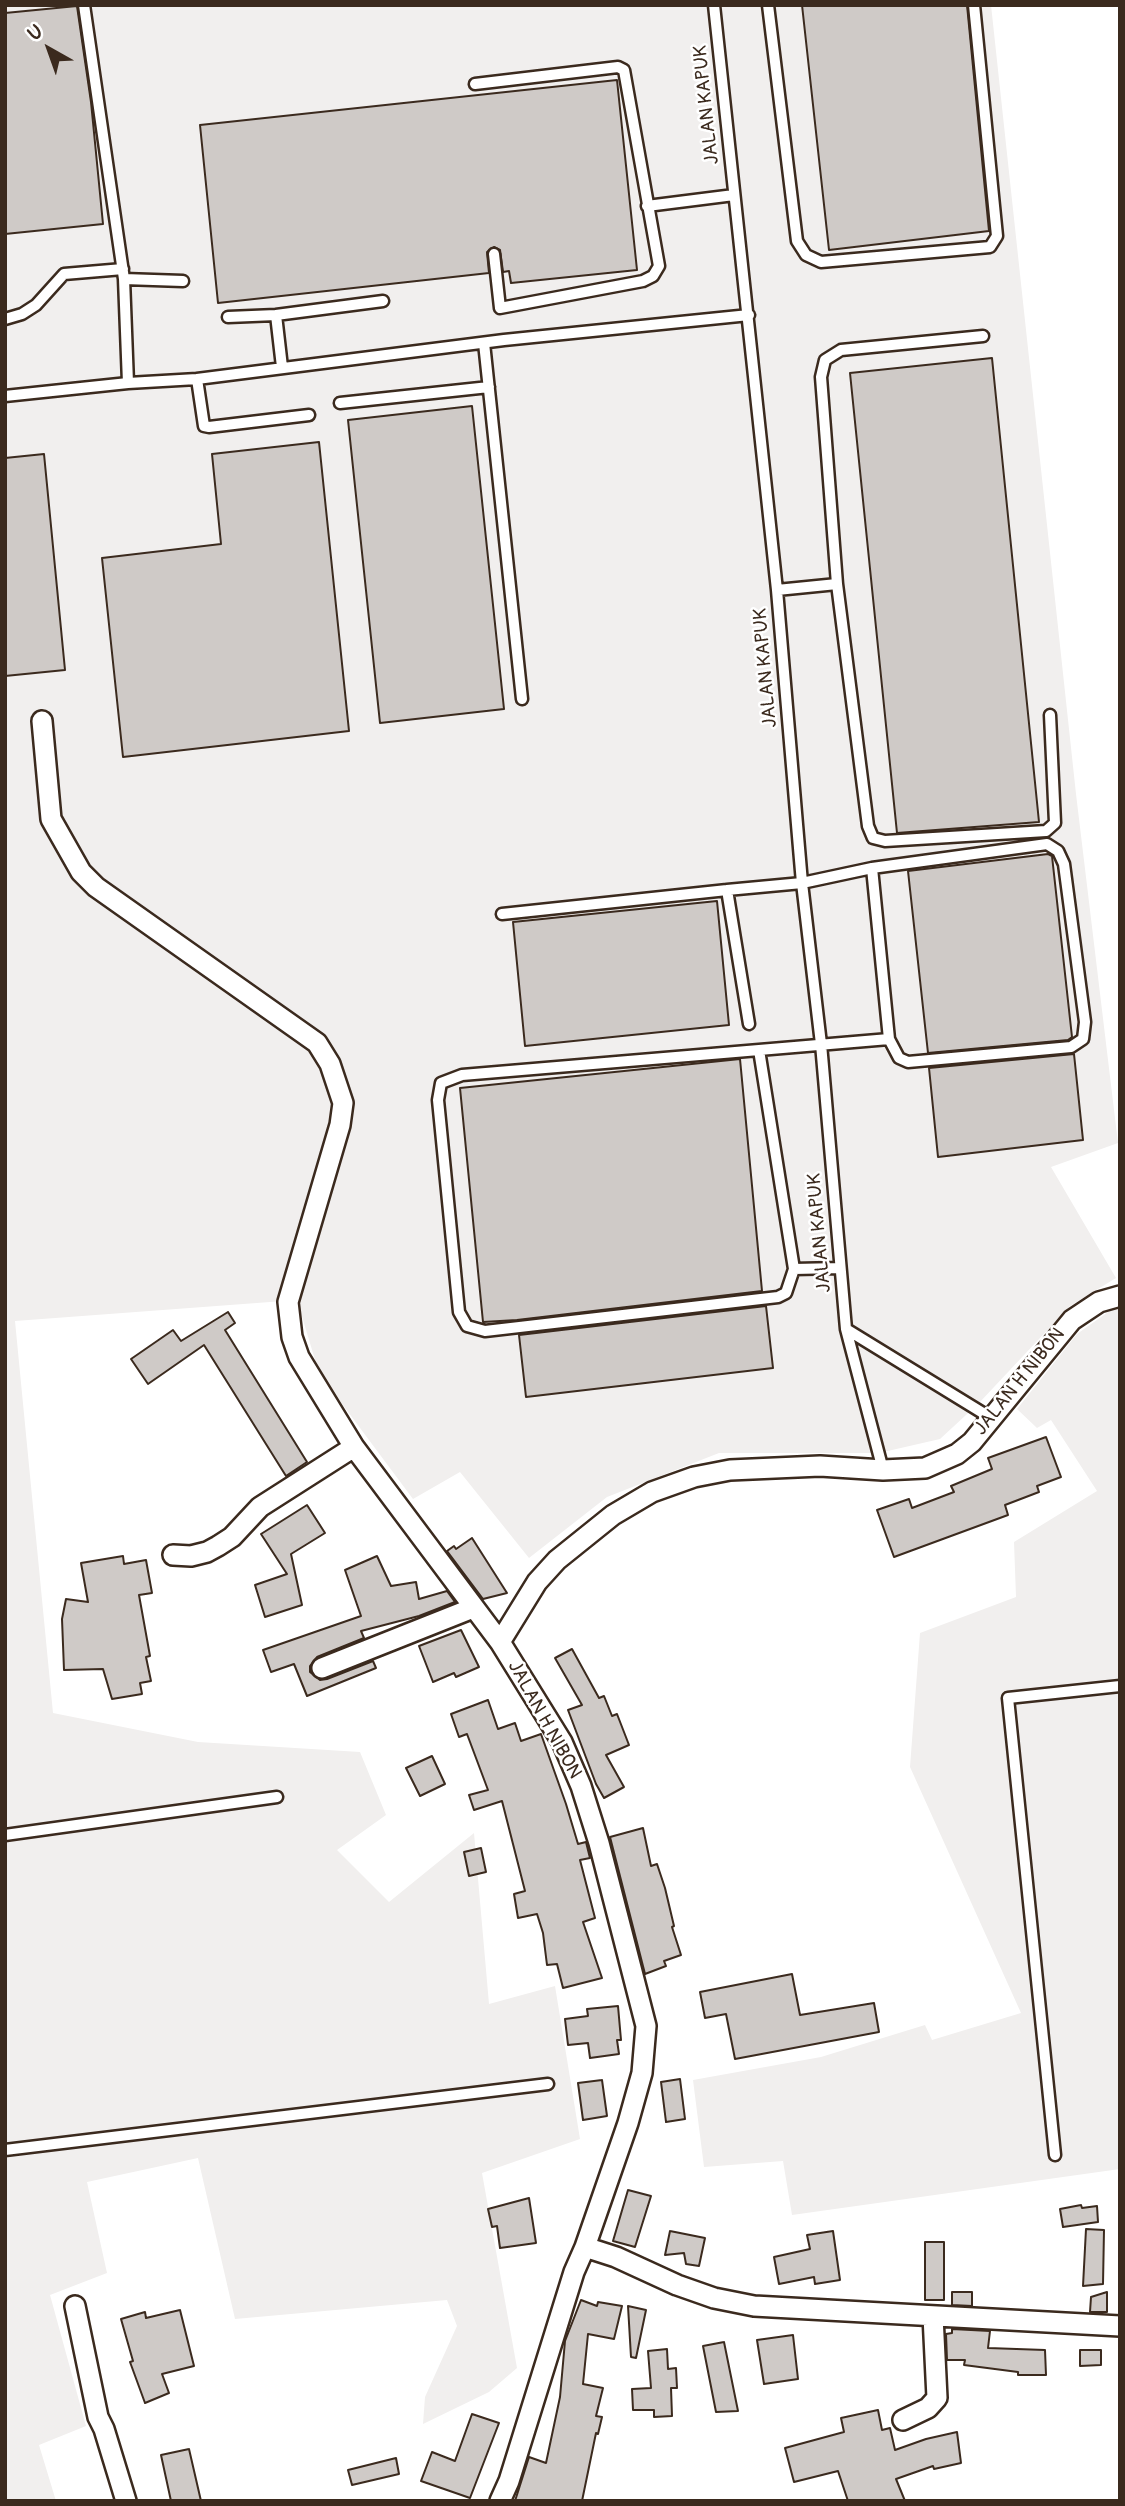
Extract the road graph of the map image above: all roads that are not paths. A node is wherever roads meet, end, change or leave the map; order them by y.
1 (84, 5) edge
2 (714, 5) edge
3 (768, 5) edge
4 (974, 5) edge
5 (475, 84) dead end
6 (734, 195) junction
7 (647, 206) junction
8 (494, 254) dead end
9 (124, 274) junction
10 (183, 281) dead end
11 (383, 301) dead end
12 (276, 315) junction
13 (749, 315) junction
14 (228, 317) dead end
15 (5, 318) edge
16 (984, 336) dead end
17 (484, 342) junction
18 (282, 367) junction
19 (197, 379) junction
20 (128, 383) junction
21 (489, 387) junction
22 (5, 396) edge
23 (340, 403) dead end
24 (309, 415) dead end
25 (836, 584) junction
26 (776, 590) junction
27 (522, 699) dead end
28 (1050, 715) dead end
29 (42, 721) dead end
30 (872, 868) junction
31 (802, 883) junction
32 (727, 891) junction
33 (502, 914) dead end
34 (748, 1024) dead end
35 (889, 1039) junction
36 (821, 1044) junction
37 (759, 1050) junction
38 (839, 1268) junction
39 (794, 1269) junction
40 (1120, 1296) edge
41 (846, 1329) junction
42 (991, 1418) junction
43 (354, 1447) junction
44 (883, 1470) junction
45 (173, 1555) dead end
46 (473, 1608) junction
47 (500, 1642) junction
48 (323, 1668) dead end
49 (1120, 1686) edge
50 (277, 1797) dead end
51 (5, 1835) edge
52 (548, 2084) dead end
53 (5, 2150) edge
54 (1055, 2155) dead end
55 (585, 2247) junction
56 (75, 2306) dead end
57 (933, 2316) junction
58 (1120, 2326) edge
59 (903, 2420) dead end
60 (125, 2501) edge
61 (500, 2501) edge

1 - 9 lane
2 - 6 lane, JALAN KAPUK
3 - 4 lane
5 - 7 lane
6 - 7 lane
6 - 13 lane, JALAN KAPUK
7 - 8 lane
9 - 10 lane
9 - 15 lane
9 - 20 lane
11 - 12 lane
12 - 14 lane
12 - 18 lane
13 - 17 lane
13 - 26 lane, JALAN KAPUK
16 - 25 lane
17 - 18 lane
17 - 21 lane
18 - 19 lane
19 - 20 lane
19 - 24 lane
20 - 22 lane
21 - 23 lane
21 - 27 lane
25 - 26 lane
25 - 28 lane
26 - 31 lane, JALAN KAPUK
29 - 43 street
30 - 31 lane
30 - 35 lane
30 - 35 lane
31 - 32 lane
31 - 36 lane, JALAN KAPUK
32 - 33 lane
32 - 34 lane
35 - 36 lane
36 - 37 lane
36 - 38 lane, JALAN KAPUK
37 - 39 lane
37 - 39 lane
38 - 39 lane
38 - 41 lane, JALAN KAPUK
40 - 42 street, JALAN H NIBON
41 - 42 lane
41 - 44 lane, JALAN KAPUK
42 - 44 street, JALAN H NIBON
43 - 45 street
43 - 46 street
44 - 47 street, JALAN H NIBON
46 - 47 street
46 - 48 street
47 - 55 street, JALAN H NIBON
49 - 54 lane
50 - 51 lane
52 - 53 lane
55 - 57 street
55 - 61 street, JALAN H NIBON
56 - 60 street
57 - 58 street
57 - 59 street

